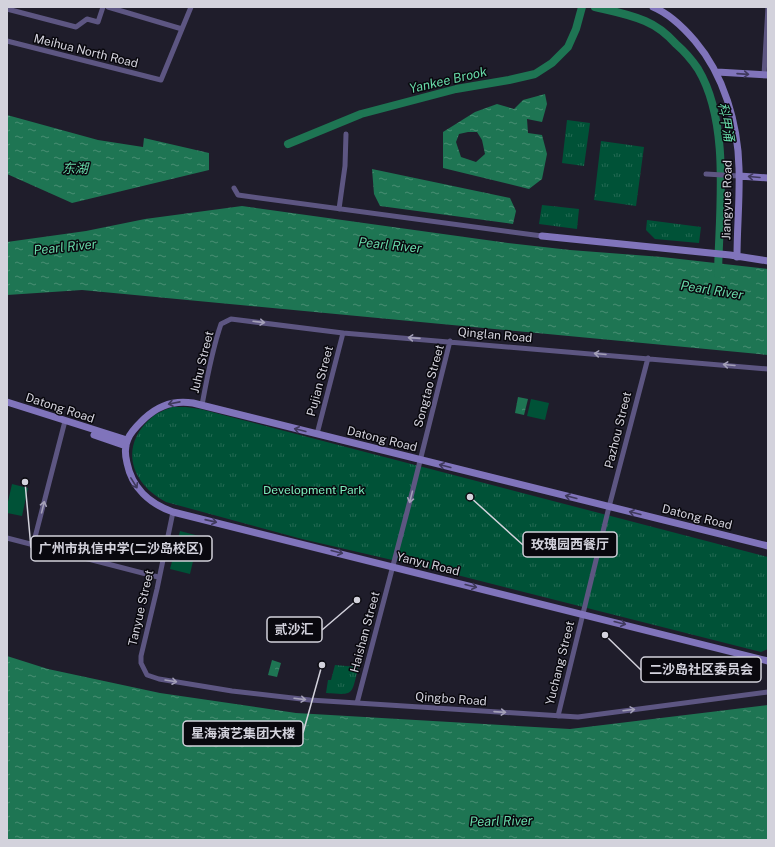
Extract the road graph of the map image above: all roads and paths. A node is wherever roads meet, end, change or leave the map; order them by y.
1 (103, 7) edge
2 (108, 7) edge
3 (191, 7) edge
4 (653, 7) edge
5 (767, 7) edge
6 (7, 9) edge
7 (182, 29) junction
8 (7, 41) edge
9 (717, 72) junction
10 (766, 75) edge
11 (346, 134) dead end
12 (706, 174) dead end
13 (739, 176) junction
14 (768, 178) edge
15 (234, 188) dead end
16 (339, 209) junction
17 (542, 236) joint
18 (738, 257) junction
19 (768, 261) edge
20 (221, 324) joint
21 (343, 333) junction
22 (450, 341) junction
23 (648, 358) junction
24 (768, 369) edge
25 (7, 402) edge
26 (202, 405) junction
27 (7, 408) edge
28 (64, 423) junction
29 (316, 434) junction
30 (126, 443) junction
31 (420, 459) junction
32 (609, 507) junction
33 (173, 512) junction
34 (7, 538) edge
35 (33, 544) junction
36 (768, 546) edge
37 (393, 566) junction
38 (158, 577) junction
39 (582, 614) junction
40 (768, 661) edge
41 (141, 663) joint
42 (768, 692) edge
43 (357, 703) junction
44 (558, 716) junction

1 - 6 street
2 - 7 street
3 - 7 street
4 - 9 main road, Jiangyue Road
5 - 10 street
7 - 8 street, Meihua North Road
9 -> 10 main road
9 - 13 main road, Jiangyue Road
11 - 16 street
12 - 13 street
14 -> 13 main road
13 - 18 main road, Jiangyue Road
15 - 16 street
16 - 17 street
17 - 18 main road, Jiangyue Road
18 - 19 main road, Jiangyue Road
20 -> 21 street, Qinglan Road
20 - 26 street, Juhu Street
22 -> 21 street, Qinglan Road
21 - 29 street, Pujian Street
23 -> 22 street, Qinglan Road
22 - 31 street, Songtao Street
24 -> 23 street, Qinglan Road
23 - 32 street, Pazhou Street
25 - 28 main road, Datong Road
29 -> 26 main road, Datong Road
26 -> 30 main road, Datong Road
27 - 28 main road, Datong Road
28 - 30 main road, Datong Road
35 -> 28 street
29 - 31 main road, Datong Road
30 -> 33 main road, Yanyu Road
32 -> 31 main road, Datong Road
31 -> 37 street, Songtao Street
36 -> 32 main road, Datong Road
32 - 39 street, Pazhou Street
33 -> 37 main road, Yanyu Road
33 - 38 street, Tanyue Street
34 - 35 street
35 - 38 street
37 -> 39 main road, Yanyu Road
37 - 43 street, Haishan Street
38 - 41 street, Tanyue Street
39 -> 40 main road, Yanyu Road
39 - 44 street, Yuchang Street
41 -> 43 street, Qingbo Road
44 -> 42 street, Qingbo Road
43 -> 44 street, Qingbo Road

